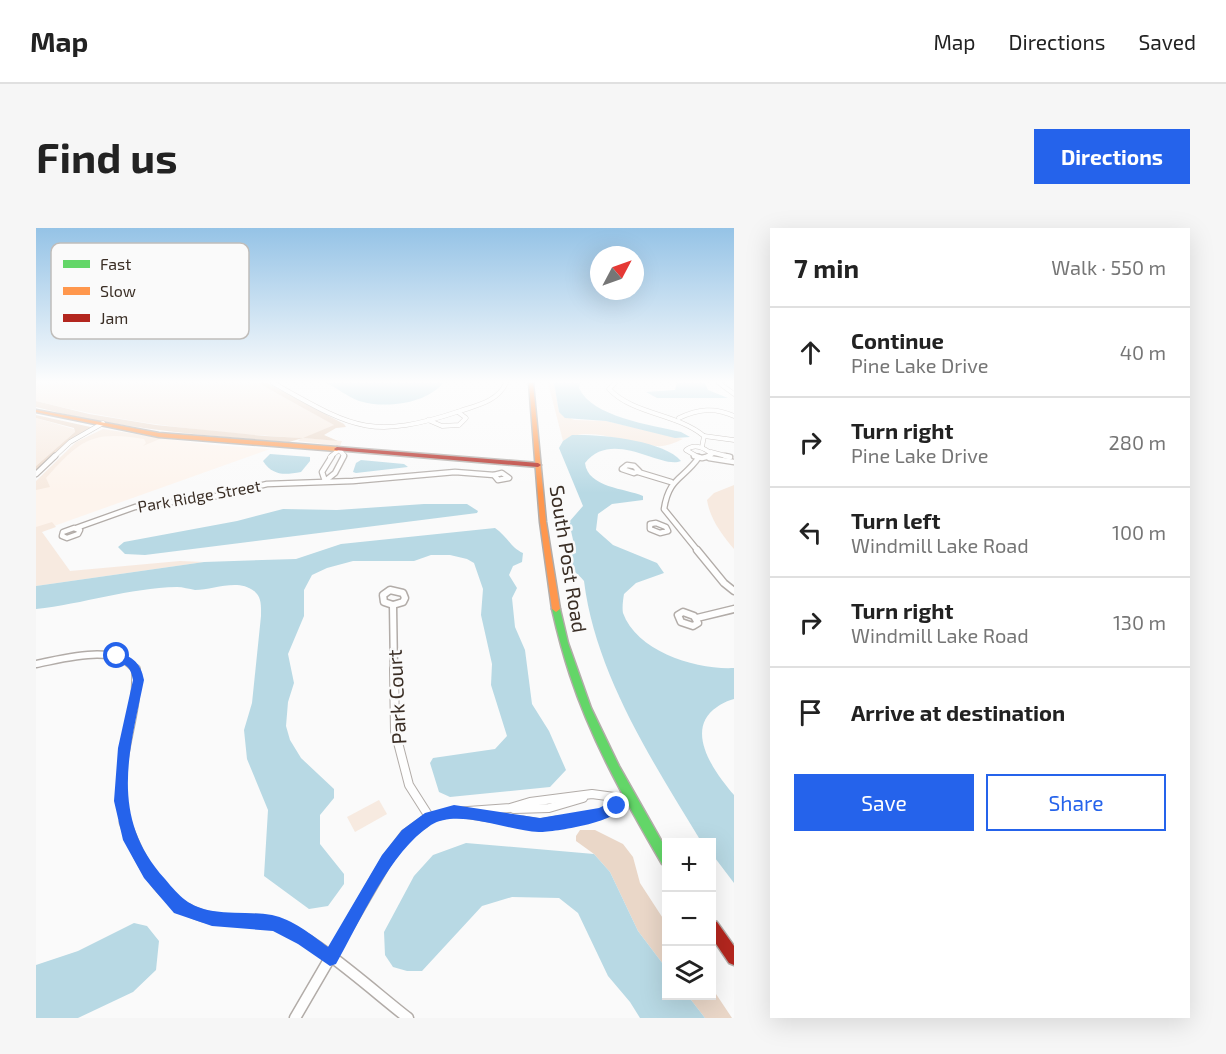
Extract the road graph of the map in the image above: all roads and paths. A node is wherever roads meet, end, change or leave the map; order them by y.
1 (83, 420) edge
2 (343, 420) edge
3 (428, 420) joint
4 (464, 420) edge
5 (534, 420) edge
6 (682, 420) edge
7 (101, 424) junction
8 (704, 436) junction
9 (734, 440) edge
10 (702, 447) junction
11 (340, 448) junction
12 (711, 452) junction
13 (702, 457) junction
14 (734, 460) edge
15 (538, 463) junction
16 (324, 468) junction
17 (337, 470) junction
18 (638, 472) dead end
19 (36, 474) edge
20 (494, 475) dead end
21 (325, 482) junction
22 (671, 482) junction
23 (679, 526) junction
24 (666, 527) dead end
25 (76, 528) dead end
26 (734, 591) edge
27 (393, 605) dead end
28 (734, 609) edge
29 (697, 618) dead end
30 (36, 664) edge
31 (629, 799) junction
32 (454, 812) junction
33 (430, 818) junction
34 (662, 853) edge
35 (716, 934) edge
36 (330, 958) junction
37 (734, 958) edge
38 (295, 1018) edge
39 (408, 1018) edge

1 - 7 street
2 - 3 street
3 - 4 street
5 - 15 street, South Post Road
6 - 8 street
7 - 11 street
7 - 19 street
8 - 9 street
8 - 10 street
10 - 12 street
10 - 13 street
11 - 15 street
11 - 16 street
11 - 17 street
12 - 13 street
12 - 14 street
13 - 14 street
13 - 22 street
15 - 31 street, South Post Road
16 - 17 street
16 - 21 street
17 - 21 street
18 - 22 street
20 - 21 street, Park Ridge Street
21 - 25 street, Park Ridge Street
22 - 23 street
23 - 24 street
23 - 26 street
27 - 33 street, Park Court
28 - 29 street
30 - 36 street
31 - 32 street
31 - 32 street
31 - 34 street, South Post Road
32 - 33 street
33 - 36 street
35 - 37 street
36 - 38 street
36 - 39 street

